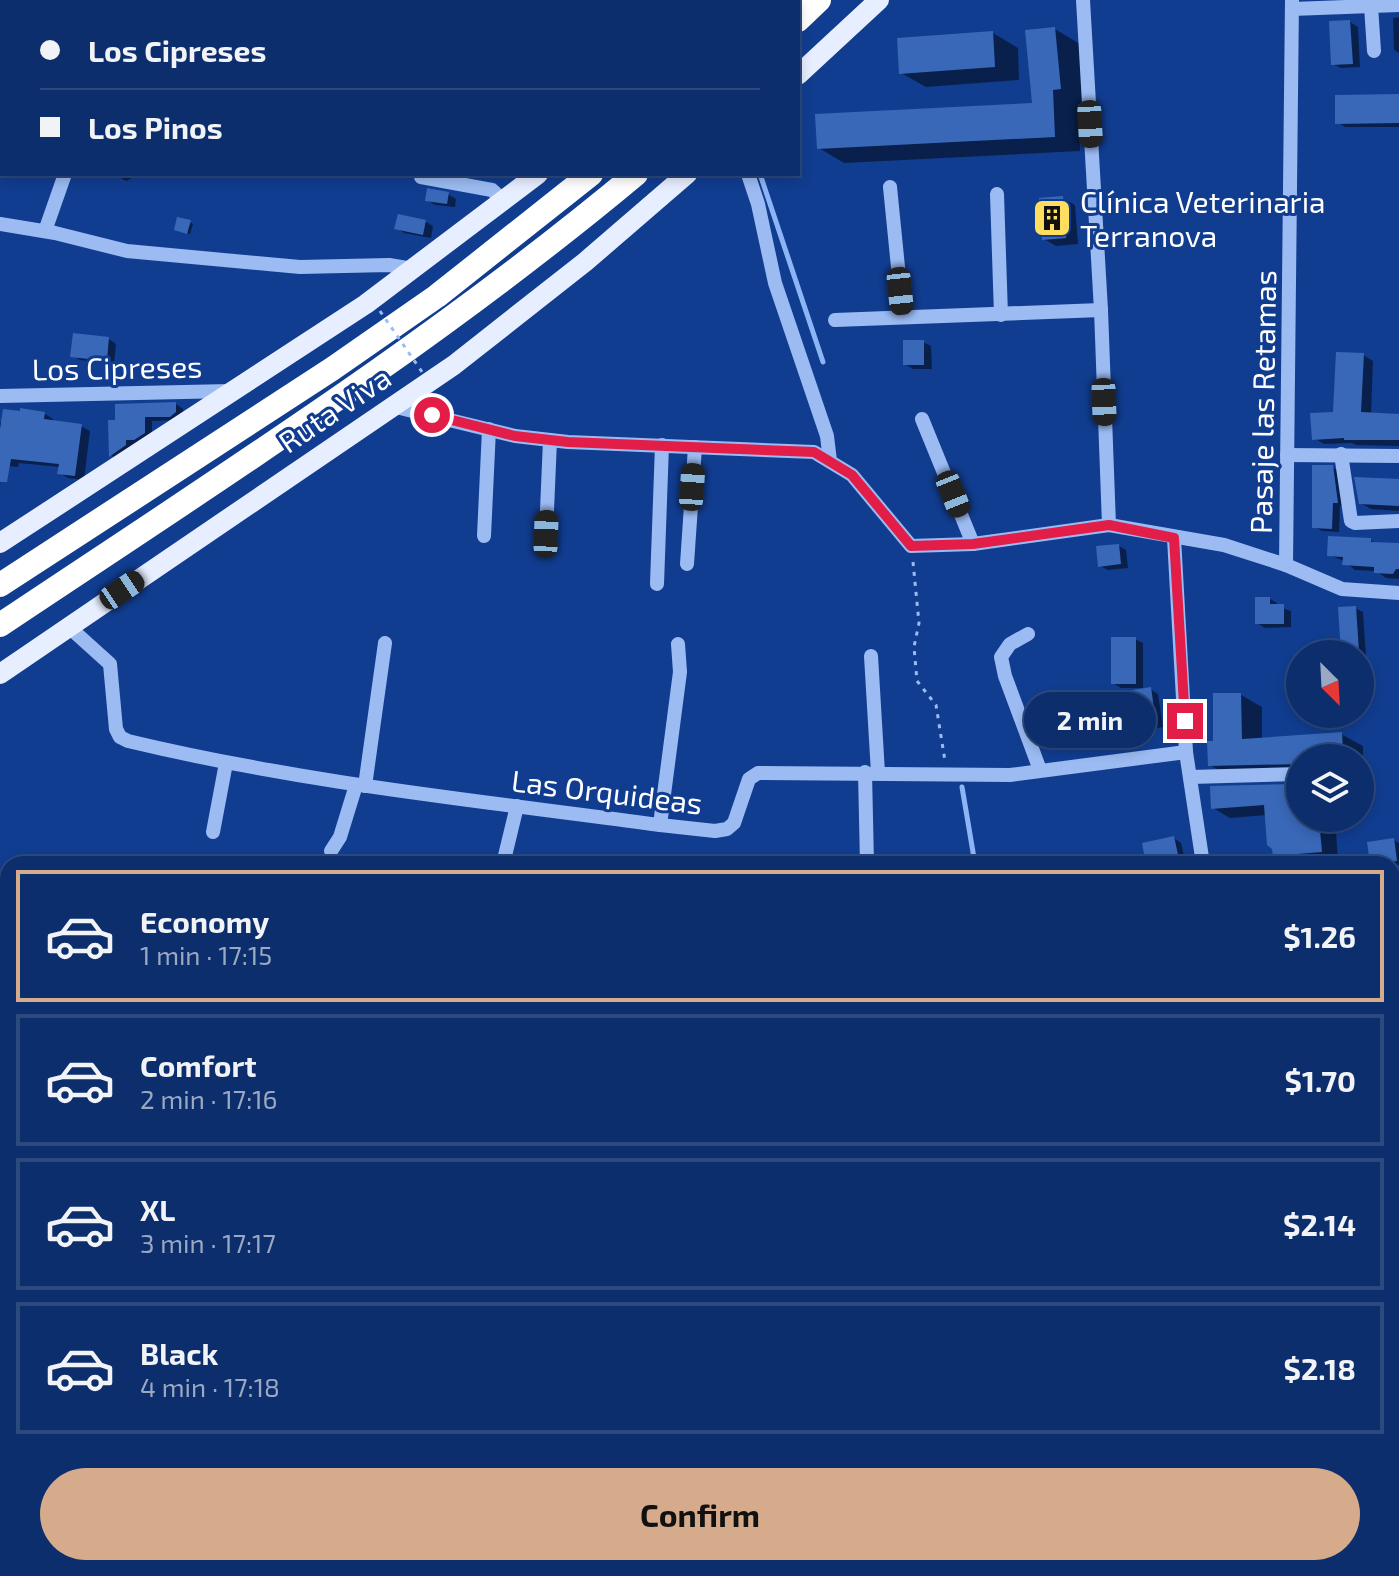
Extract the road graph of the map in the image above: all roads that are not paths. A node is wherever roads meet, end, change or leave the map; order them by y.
1 (819, 0) edge
2 (879, 0) edge
3 (1083, 0) edge
4 (1292, 5) edge
5 (1399, 5) edge
6 (1371, 6) junction
7 (800, 18) edge
8 (1374, 51) dead end
9 (800, 73) edge
10 (64, 176) edge
11 (588, 176) edge
12 (633, 176) edge
13 (685, 176) edge
14 (749, 176) edge
15 (421, 177) dead end
16 (520, 181) edge
17 (890, 187) dead end
18 (997, 194) dead end
19 (504, 201) junction
20 (0, 224) edge
21 (45, 231) junction
22 (413, 269) junction
23 (1101, 310) junction
24 (1001, 315) junction
25 (903, 317) junction
26 (835, 320) dead end
27 (234, 391) junction
28 (0, 396) edge
29 (396, 407) junction
30 (922, 419) dead end
31 (489, 429) junction
32 (550, 440) junction
33 (662, 445) junction
34 (695, 447) junction
35 (1341, 454) junction
36 (1287, 455) junction
37 (1399, 456) edge
38 (830, 461) junction
39 (1399, 521) edge
40 (1109, 525) junction
41 (546, 534) dead end
42 (484, 536) dead end
43 (1174, 538) junction
44 (0, 543) edge
45 (973, 544) junction
46 (687, 564) dead end
47 (1286, 565) junction
48 (657, 584) dead end
49 (0, 585) edge
50 (1399, 593) edge
51 (0, 625) edge
52 (69, 627) junction
53 (1028, 634) dead end
54 (385, 643) dead end
55 (678, 644) dead end
56 (871, 656) dead end
57 (0, 674) edge
58 (1186, 752) junction
59 (226, 763) junction
60 (1040, 770) junction
61 (871, 772) junction
62 (1286, 774) edge
63 (1190, 777) junction
64 (361, 785) junction
65 (517, 806) junction
66 (660, 825) junction
67 (213, 832) dead end
68 (331, 851) dead end
69 (505, 856) edge
70 (867, 856) edge
71 (1202, 856) edge

1 - 7 highway
2 - 9 main road
3 - 23 street
4 - 6 street
4 - 36 street, Pasaje las Retamas
5 - 6 street
6 - 8 street
10 - 21 street
11 - 49 highway, Ruta Viva
12 - 51 highway, Ruta Viva
13 - 29 main road, Ruta Viva
14 - 38 street
15 - 19 street
16 - 19 main road
17 - 25 street
18 - 24 street
19 - 22 main road
20 - 21 street
21 - 22 street
22 - 27 main road
23 - 24 street
23 - 40 street
24 - 25 street
25 - 26 street
27 - 28 street, Los Cipreses
27 - 44 main road
29 - 31 street
29 - 52 main road, Ruta Viva
30 - 45 street
31 - 32 street
31 - 42 street
32 - 33 street
32 - 41 street
33 - 34 street
33 - 48 street
34 - 38 street
34 - 46 street
35 - 36 street
35 - 37 street
35 - 39 street
36 - 47 street, Pasaje las Retamas
38 - 45 street
40 - 43 street
40 - 45 street
43 - 47 street
43 - 58 street
47 - 50 street
52 - 57 main road, Ruta Viva
52 - 59 street, Las Orquideas
53 - 60 street
54 - 64 street
55 - 66 street
56 - 61 street
58 - 60 street, Las Orquideas
58 - 63 street
59 - 64 street, Las Orquideas
59 - 67 street
60 - 61 street, Las Orquideas
61 - 66 street, Las Orquideas
61 - 70 street
62 - 63 street
63 - 71 street
64 - 65 street, Las Orquideas
64 - 68 street
65 - 66 street, Las Orquideas
65 - 69 street

